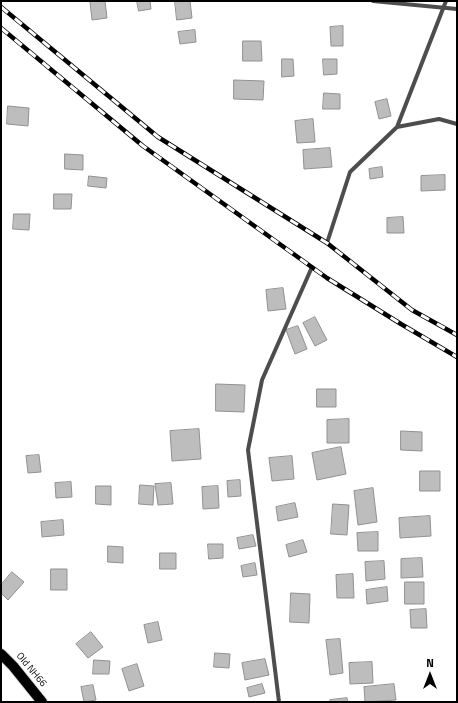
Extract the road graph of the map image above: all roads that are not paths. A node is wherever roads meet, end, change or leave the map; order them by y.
1 (373, 1) edge
2 (446, 1) edge
3 (442, 8) junction
4 (457, 9) edge
5 (457, 124) edge
6 (397, 127) junction
7 (327, 243) dead end
8 (312, 267) dead end
9 (1, 654) edge
10 (42, 702) edge
11 (279, 702) edge

1 - 3 street
2 - 3 street
3 - 4 street
3 - 6 street
5 - 6 street
6 - 7 street
8 - 11 street
9 - 10 main road, Old NH66

